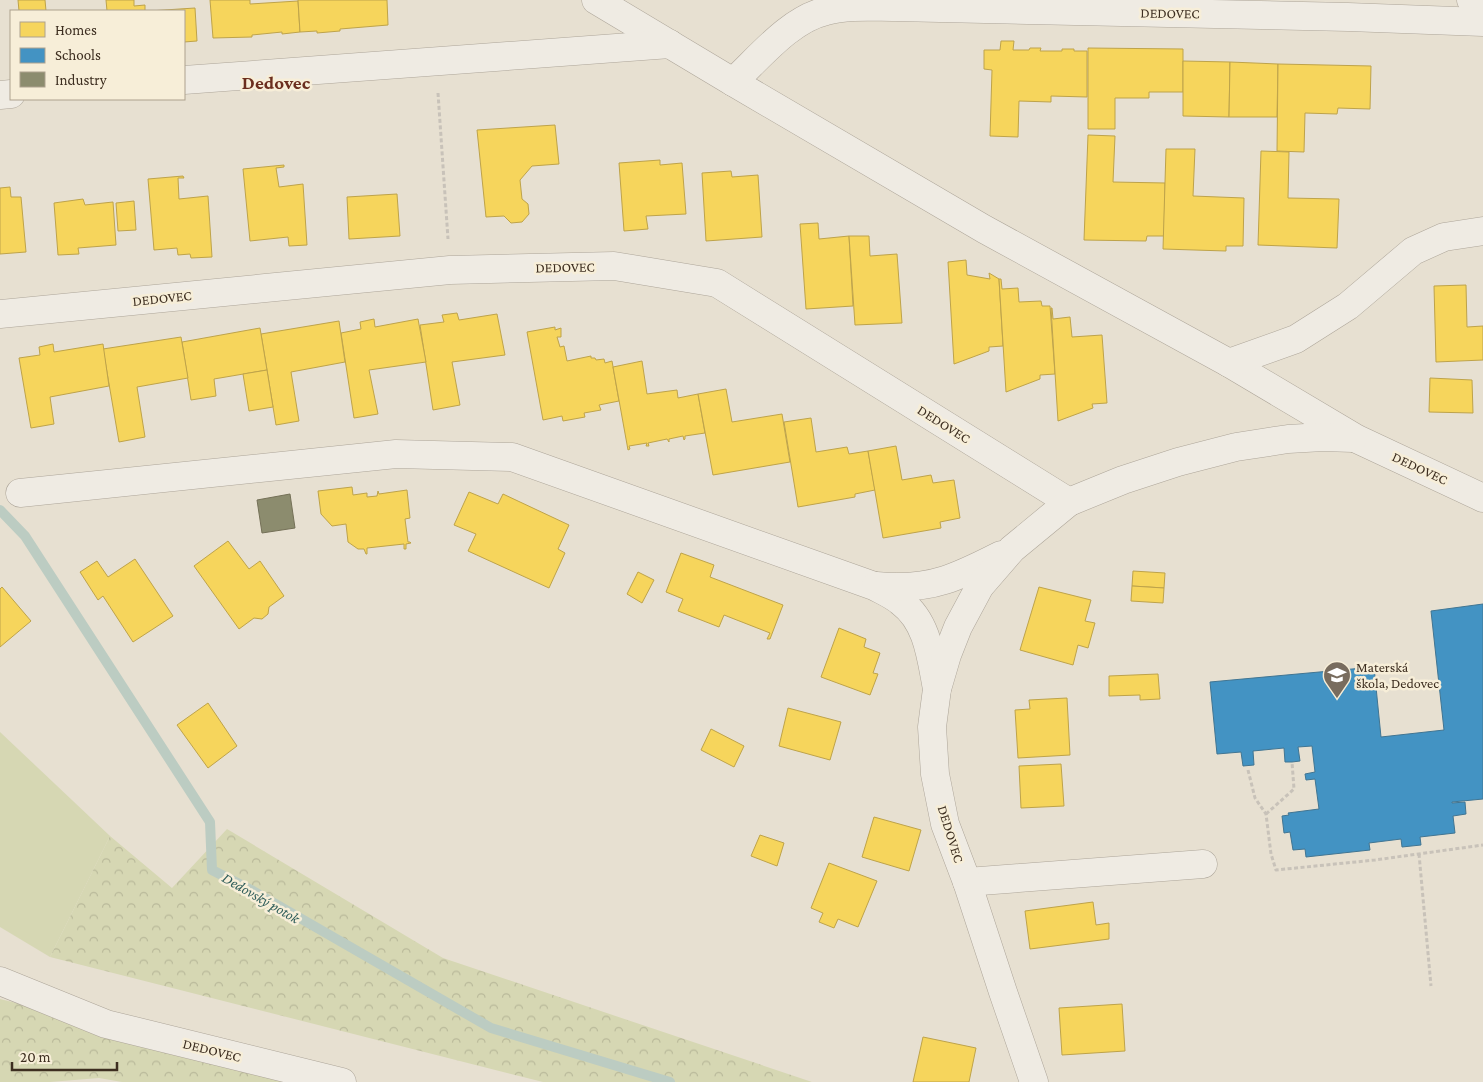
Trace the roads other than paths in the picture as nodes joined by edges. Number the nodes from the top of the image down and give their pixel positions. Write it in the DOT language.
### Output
graph roads {
  1 [pos="596,0"];
  2 [pos="1471,0"];
  3 [pos="1483,7"];
  4 [pos="1358,9"];
  5 [pos="1483,22"];
  6 [pos="670,44"];
  7 [pos="185,80"];
  8 [pos="733,82"];
  9 [pos="1483,231"];
  10 [pos="0,314"];
  11 [pos="1229,363"];
  12 [pos="1357,438"];
  13 [pos="20,493"];
  14 [pos="1483,498"];
  15 [pos="1069,502"];
  16 [pos="1012,549"];
  17 [pos="874,586"];
  18 [pos="937,689"];
  19 [pos="1203,864"];
  20 [pos="967,882"];
  21 [pos="0,981"];
  22 [pos="342,1082"];
  23 [pos="1034,1082"];
  1 -- 6 [label="street, DEDOVEC"];
  2 -- 3 [label="street"];
  4 -- 5 [label="street, DEDOVEC"];
  4 -- 8 [label="street, DEDOVEC"];
  6 -- 7 [label="street"];
  6 -- 8 [label="street, DEDOVEC"];
  8 -- 11 [label="street, DEDOVEC"];
  9 -- 11 [label="street"];
  10 -- 15 [label="street, DEDOVEC"];
  11 -- 12 [label="street, DEDOVEC"];
  12 -- 14 [label="street, DEDOVEC"];
  12 -- 15 [label="street, DEDOVEC"];
  13 -- 17 [label="street"];
  15 -- 16 [label="street, DEDOVEC"];
  16 -- 17 [label="street"];
  16 -- 18 [label="street, DEDOVEC"];
  17 -- 18 [label="street"];
  18 -- 20 [label="street, DEDOVEC"];
  19 -- 20 [label="street"];
  20 -- 23 [label="street, DEDOVEC"];
  21 -- 22 [label="street, DEDOVEC"];
}
